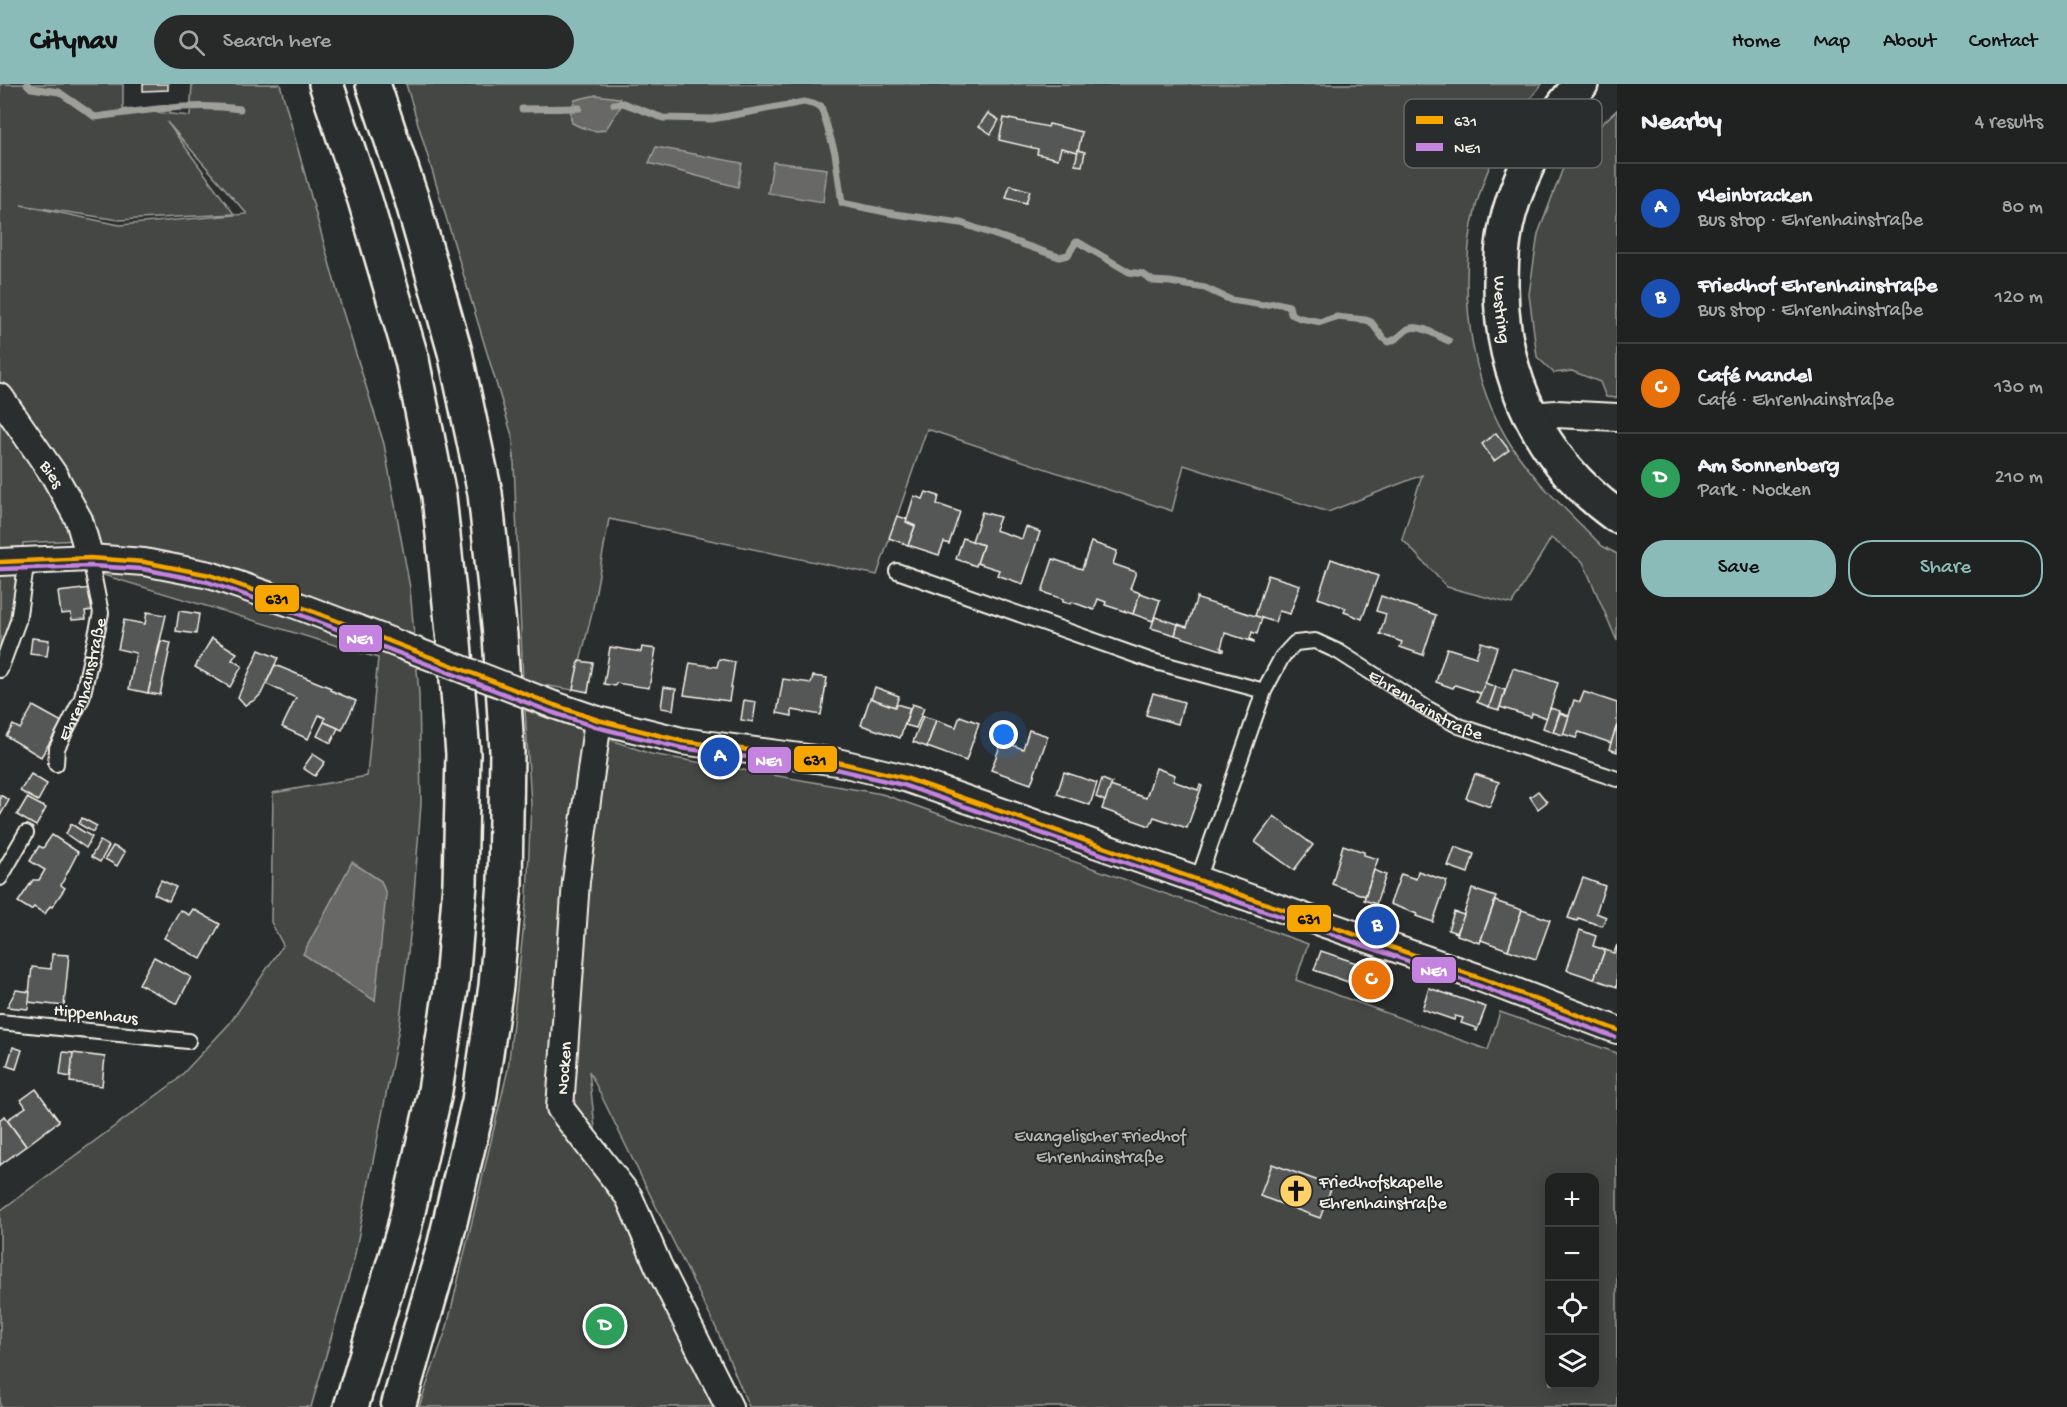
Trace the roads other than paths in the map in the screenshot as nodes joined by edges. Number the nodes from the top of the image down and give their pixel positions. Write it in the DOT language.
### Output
graph roads {
  1 [pos="326,84"];
  2 [pos="373,84"];
  3 [pos="1581,84"];
  4 [pos="1568,99"];
  5 [pos="1527,168"];
  6 [pos="0,397"];
  7 [pos="1530,416"];
  8 [pos="1617,417"];
  9 [pos="1617,516"];
  10 [pos="90,558"];
  11 [pos="27,559"];
  12 [pos="0,562"];
  13 [pos="897,571"];
  14 [pos="0,670"];
  15 [pos="1264,691"];
  16 [pos="598,720"];
  17 [pos="56,764"];
  18 [pos="1617,778"];
  19 [pos="26,833"];
  20 [pos="0,878"];
  21 [pos="1198,880"];
  22 [pos="0,1022"];
  23 [pos="1617,1029"];
  24 [pos="188,1041"];
  25 [pos="351,1407"];
  26 [pos="398,1407"];
  27 [pos="729,1407"];
  1 -- 25 [label="main road"];
  2 -- 26 [label="main road"];
  3 -- 4 [label="main road, Westring"];
  5 -- 7 [label="main road, Westring"];
  6 -- 10 [label="street, Bies"];
  7 -- 8 [label="street"];
  7 -- 9 [label="main road, Westring"];
  10 -- 11 [label="street"];
  10 -- 16 [label="street, bridge"];
  10 -- 17 [label="lane, Ehrenhainstraße"];
  11 -- 12 [label="street"];
  11 -- 14 [label="lane"];
  13 -- 15 [label="lane"];
  15 -- 18 [label="lane, Ehrenhainstraße"];
  15 -- 21 [label="lane, Ehrenhainstraße"];
  16 -- 21 [label="street"];
  16 -- 27 [label="street, Nocken"];
  19 -- 20 [label="lane"];
  21 -- 23 [label="street"];
  22 -- 24 [label="lane, Hippenhaus"];
}
